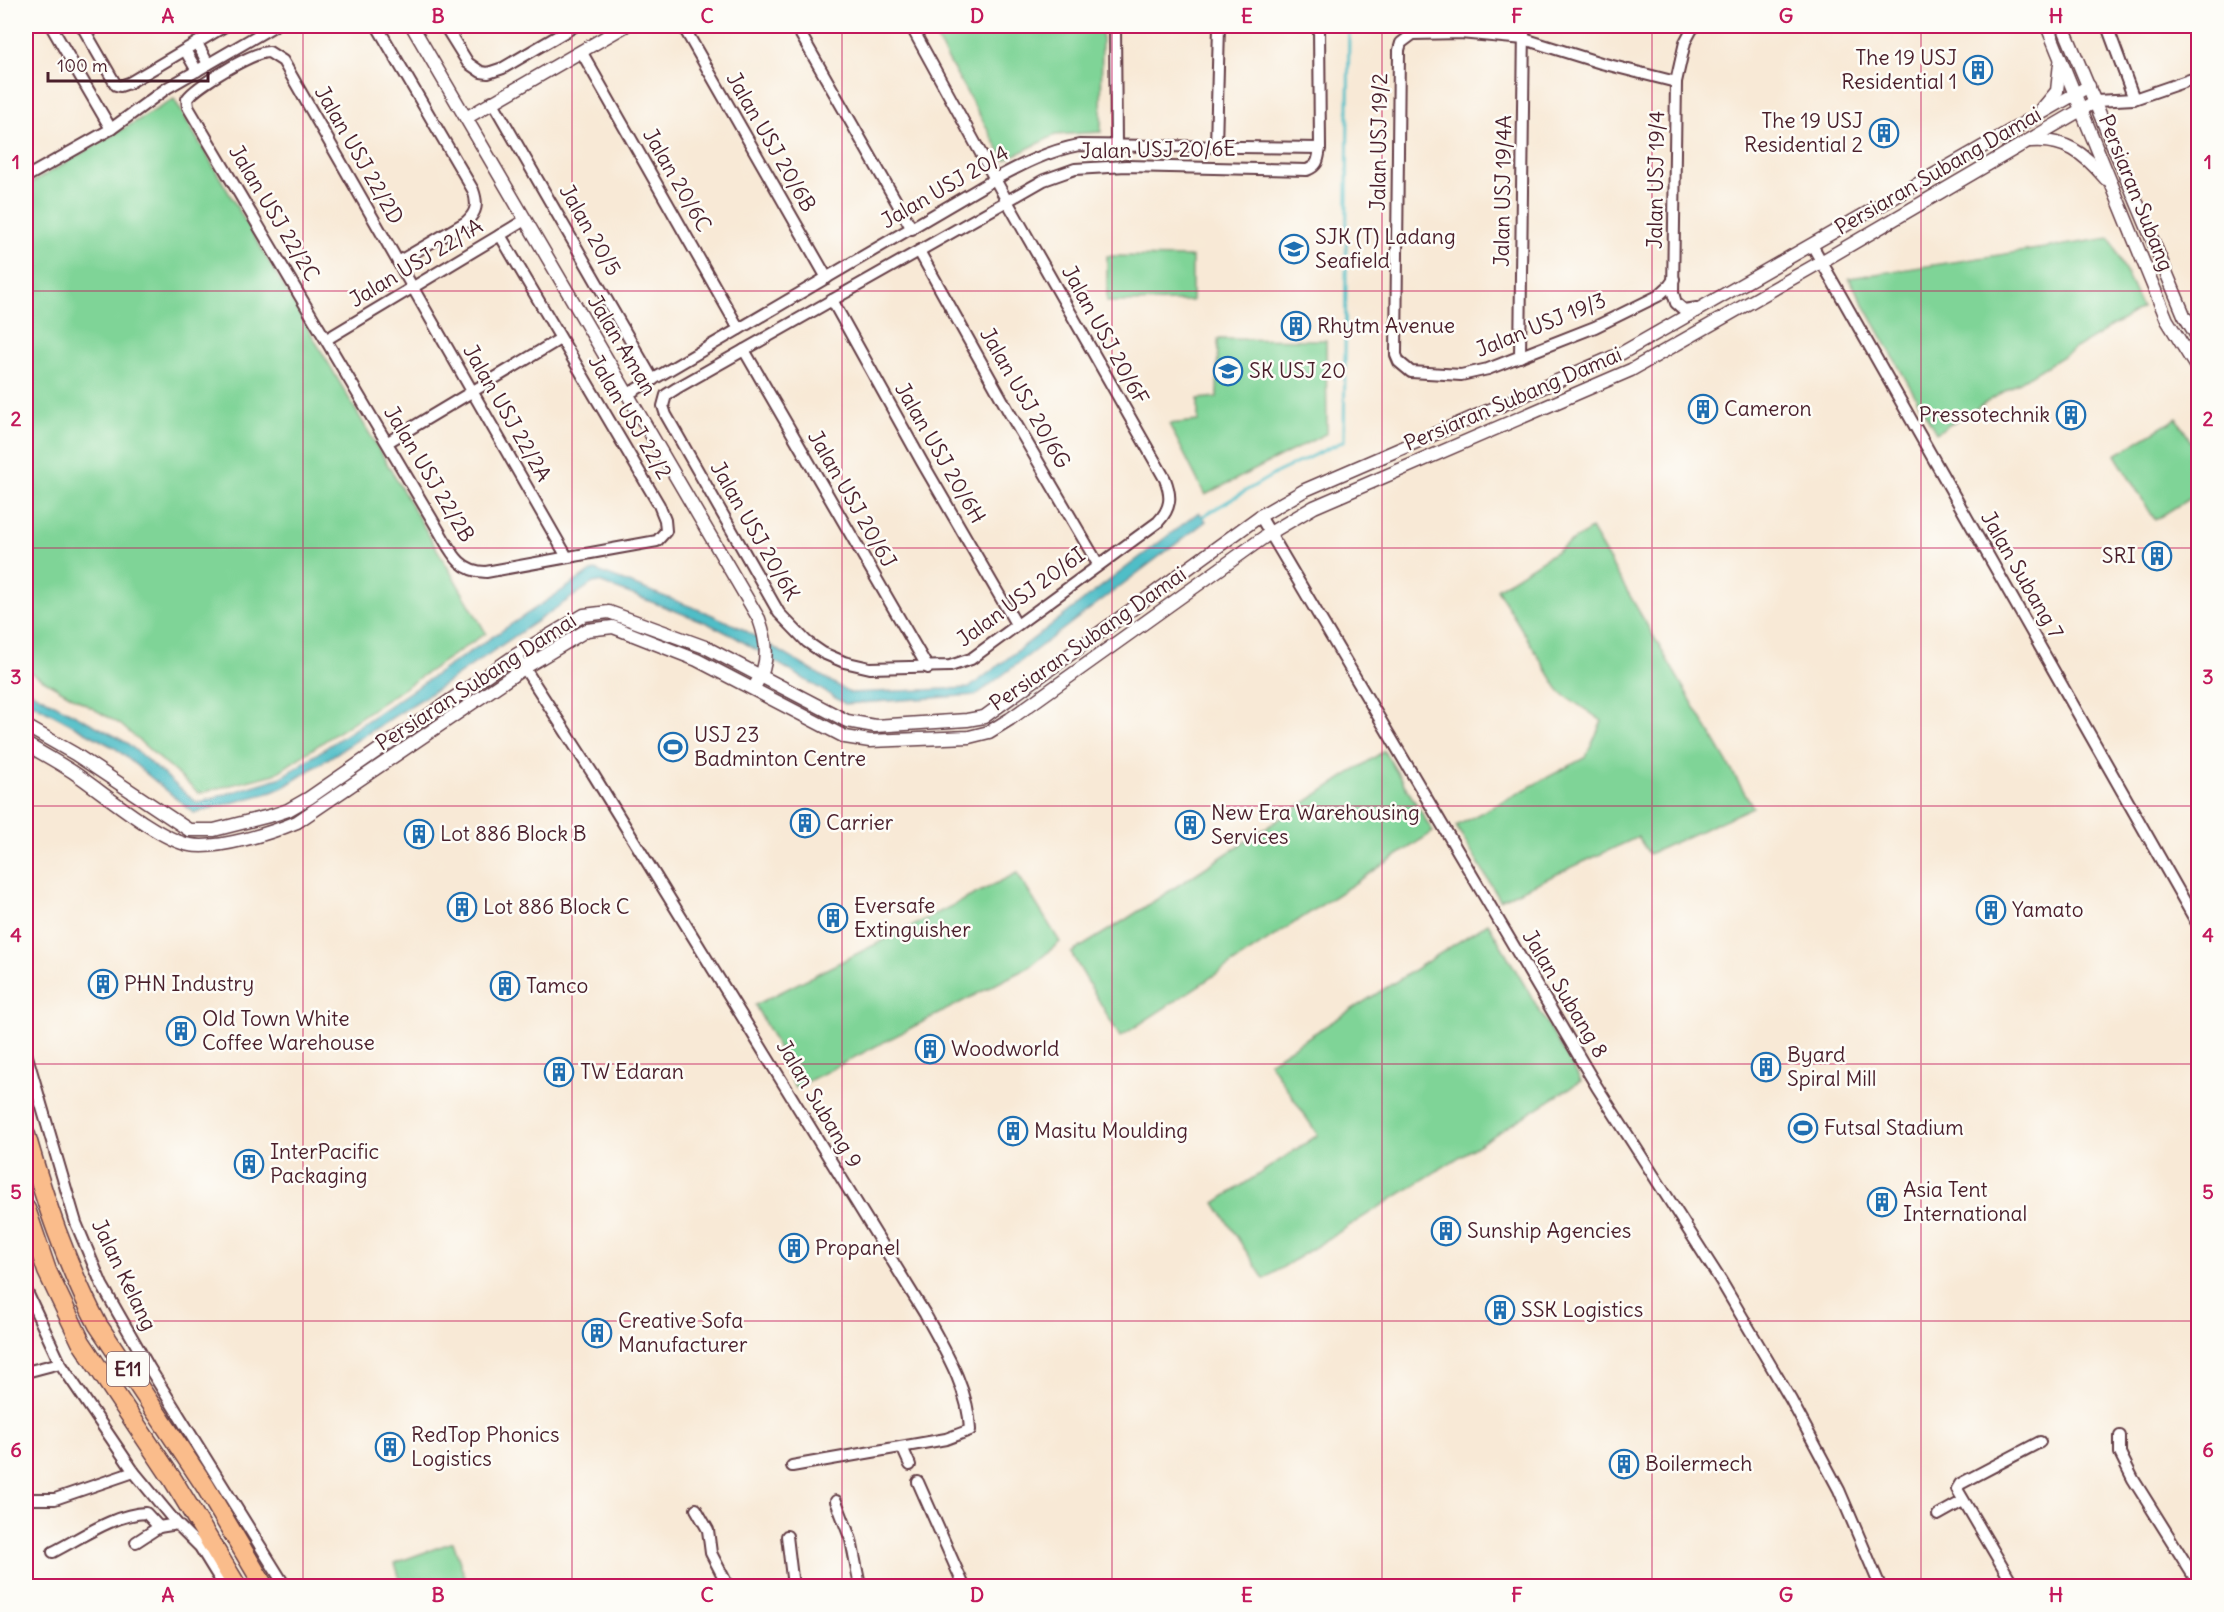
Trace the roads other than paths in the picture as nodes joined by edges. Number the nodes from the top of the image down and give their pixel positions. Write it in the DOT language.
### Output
graph roads {
  1 [pos="51,26"];
  2 [pos="82,26"];
  3 [pos="225,26"];
  4 [pos="274,26"];
  5 [pos="377,26"];
  6 [pos="412,26"];
  7 [pos="445,26"];
  8 [pos="575,26"];
  9 [pos="625,26"];
  10 [pos="682,26"];
  11 [pos="795,26"];
  12 [pos="912,26"];
  13 [pos="1115,26"];
  14 [pos="1219,26"];
  15 [pos="1319,26"];
  16 [pos="1524,26"];
  17 [pos="1696,26"];
  18 [pos="2047,26"];
  19 [pos="2063,26"];
  20 [pos="2107,26"];
  21 [pos="563,28"];
  22 [pos="1524,39"];
  23 [pos="197,42"];
  24 [pos="185,50"];
  25 [pos="581,51"];
  26 [pos="264,52"];
  27 [pos="2058,52"];
  28 [pos="208,64"];
  29 [pos="197,71"];
  30 [pos="2199,77"];
  31 [pos="1676,82"];
  32 [pos="2089,86"];
  33 [pos="2075,94"];
  34 [pos="2134,99"];
  35 [pos="492,101"];
  36 [pos="2096,101"];
  37 [pos="2081,109"];
  38 [pos="466,118"];
  39 [pos="2030,120"];
  40 [pos="111,129"];
  41 [pos="2027,141"];
  42 [pos="1116,146"];
  43 [pos="1216,147"];
  44 [pos="1320,148"];
  45 [pos="26,177"];
  46 [pos="995,179"];
  47 [pos="2113,187"];
  48 [pos="1007,201"];
  49 [pos="525,220"];
  50 [pos="912,229"];
  51 [pos="500,235"];
  52 [pos="1812,245"];
  53 [pos="919,251"];
  54 [pos="398,262"];
  55 [pos="1821,262"];
  56 [pos="827,278"];
  57 [pos="1674,279"];
  58 [pos="413,287"];
  59 [pos="832,300"];
  60 [pos="1704,306"];
  61 [pos="740,329"];
  62 [pos="2199,338"];
  63 [pos="327,339"];
  64 [pos="560,339"];
  65 [pos="744,350"];
  66 [pos="1520,357"];
  67 [pos="2199,370"];
  68 [pos="1411,372"];
  69 [pos="653,380"];
  70 [pos="677,388"];
  71 [pos="472,393"];
  72 [pos="628,394"];
  73 [pos="388,442"];
  74 [pos="1168,488"];
  75 [pos="1260,516"];
  76 [pos="1270,533"];
  77 [pos="567,556"];
  78 [pos="1098,564"];
  79 [pos="1016,624"];
  80 [pos="516,655"];
  81 [pos="857,666"];
  82 [pos="524,668"];
  83 [pos="928,668"];
  84 [pos="762,674"];
  85 [pos="752,690"];
  86 [pos="26,726"];
  87 [pos="26,744"];
  88 [pos="2199,925"];
  89 [pos="26,1053"];
  90 [pos="26,1135"];
  91 [pos="26,1209"];
  92 [pos="26,1290"];
  93 [pos="60,1363"];
  94 [pos="26,1372"];
  95 [pos="2120,1436"];
  96 [pos="2040,1442"];
  97 [pos="902,1447"];
  98 [pos="910,1465"];
  99 [pos="792,1466"];
  100 [pos="134,1472"];
  101 [pos="918,1482"];
  102 [pos="26,1499"];
  103 [pos="836,1501"];
  104 [pos="1963,1501"];
  105 [pos="696,1509"];
  106 [pos="1938,1515"];
  107 [pos="177,1524"];
  108 [pos="159,1527"];
  109 [pos="787,1536"];
  110 [pos="136,1542"];
  111 [pos="53,1552"];
  112 [pos="2199,1583"];
  113 [pos="224,1587"];
  114 [pos="237,1587"];
  115 [pos="264,1587"];
  116 [pos="285,1587"];
  117 [pos="728,1587"];
  118 [pos="793,1587"];
  119 [pos="860,1587"];
  120 [pos="964,1587"];
  121 [pos="1880,1587"];
  122 [pos="2014,1587"];
  1 -- 40 [label="street"];
  2 -- 24 [label="street"];
  3 -- 23 [label="street"];
  4 -- 28 [label="street"];
  5 -- 54 [label="street"];
  6 -- 38 [label="street, Jalan Aman"];
  7 -- 21 [label="street"];
  8 -- 21 [label="street"];
  9 -- 25 [label="street"];
  10 -- 56 [label="street, Jalan USJ 20/6B"];
  11 -- 50 [label="street"];
  12 -- 46 [label="street, Jalan USJ 20/6F"];
  13 -- 42 [label="street"];
  14 -- 43 [label="street"];
  15 -- 44 [label="street"];
  16 -- 22 [label="street, Jalan USJ 19/4A"];
  17 -- 31 [label="street, Jalan USJ 19/4"];
  18 -- 27 [label="street, Persiaran Subang"];
  19 -- 32 [label="street, Persiaran Subang"];
  20 -- 34 [label="street"];
  22 -- 31 [label="street"];
  22 -- 66 [label="street, Jalan USJ 19/4A"];
  22 -- 68 [label="street, Jalan USJ 19/2"];
  23 -- 24 [label="street"];
  23 -- 28 [label="street"];
  24 -- 29 [label="street"];
  25 -- 35 [label="street"];
  25 -- 61 [label="street, Jalan 20/6C"];
  26 -- 54 [label="street, Jalan USJ 22/2D"];
  26 -- 63 [label="street, Jalan USJ 22/2C"];
  27 -- 33 [label="street, Persiaran Subang"];
  27 -- 39 [label="street"];
  28 -- 29 [label="street"];
  29 -- 40 [label="street"];
  30 -- 34 [label="street"];
  31 -- 57 [label="street, Jalan USJ 19/4"];
  32 -- 33 [label="street, Persiaran Subang Damai"];
  32 -- 36 [label="street, Persiaran Subang"];
  33 -- 37 [label="street, Persiaran Subang"];
  33 -- 39 [label="street, Persiaran Subang Damai"];
  34 -- 36 [label="street"];
  35 -- 38 [label="street"];
  35 -- 69 [label="street, Jalan 20/5"];
  36 -- 37 [label="street, Persiaran Subang Damai"];
  36 -- 62 [label="street, Persiaran Subang"];
  37 -- 41 [label="street, Persiaran Subang Damai"];
  37 -- 47 [label="street, Persiaran Subang"];
  38 -- 49 [label="street, Jalan Aman"];
  39 -- 52 [label="street, Persiaran Subang Damai"];
  40 -- 45 [label="street"];
  41 -- 47 [label="street"];
  41 -- 55 [label="street, Persiaran Subang Damai"];
  42 -- 43 [label="street, Jalan USJ 20/4"];
  42 -- 46 [label="street, Jalan USJ 20/4"];
  43 -- 44 [label="street, Jalan USJ 20/4"];
  44 -- 48 [label="street, Jalan USJ 20/6E"];
  46 -- 48 [label="street, Jalan USJ 20/6F"];
  46 -- 50 [label="street, Jalan USJ 20/4"];
  47 -- 67 [label="street, Persiaran Subang"];
  48 -- 53 [label="street, Jalan USJ 20/6E"];
  48 -- 74 [label="street, Jalan USJ 20/6F"];
  49 -- 51 [label="street, Jalan USJ 22/1A"];
  49 -- 72 [label="street, Jalan Aman"];
  50 -- 56 [label="street, Jalan USJ 20/4"];
  51 -- 58 [label="street, Jalan USJ 22/1A"];
  51 -- 64 [label="street, Jalan USJ 22/2"];
  52 -- 55 [label="street, Jalan Subang 7"];
  52 -- 60 [label="street, Persiaran Subang Damai"];
  53 -- 59 [label="street, Jalan USJ 20/6E"];
  53 -- 78 [label="street, Jalan USJ 20/6G"];
  54 -- 58 [label="street, Jalan USJ 22/2D"];
  55 -- 76 [label="street, Persiaran Subang Damai"];
  55 -- 88 [label="street, Jalan Subang 7"];
  56 -- 61 [label="street, Jalan USJ 20/4"];
  57 -- 60 [label="street, Jalan USJ 19/4"];
  57 -- 66 [label="street, Jalan USJ 19/3"];
  58 -- 63 [label="street, Jalan USJ 22/1A"];
  58 -- 71 [label="street, Jalan USJ 22/2A"];
  59 -- 65 [label="street, Jalan USJ 20/6E"];
  59 -- 79 [label="street, Jalan USJ 20/6H"];
  60 -- 75 [label="street, Persiaran Subang Damai"];
  61 -- 69 [label="street, Jalan USJ 20/4"];
  63 -- 73 [label="street, Jalan USJ 22/2B"];
  64 -- 71 [label="street"];
  64 -- 77 [label="street, Jalan USJ 22/2"];
  65 -- 70 [label="street, Jalan USJ 20/6E"];
  65 -- 83 [label="street, Jalan USJ 20/6J"];
  66 -- 68 [label="street, Jalan USJ 19/3"];
  69 -- 72 [label="street, Jalan USJ 20/4"];
  70 -- 81 [label="street, Jalan USJ 20/6K"];
  71 -- 73 [label="street"];
  71 -- 77 [label="street, Jalan USJ 22/2A"];
  72 -- 84 [label="street, Jalan Aman"];
  73 -- 77 [label="street, Jalan USJ 22/2B"];
  74 -- 78 [label="street, Jalan USJ 20/6I"];
  75 -- 76 [label="street, Jalan Subang 8"];
  75 -- 84 [label="street, Persiaran Subang Damai"];
  76 -- 85 [label="street, Persiaran Subang Damai"];
  76 -- 121 [label="street, Jalan Subang 8"];
  78 -- 79 [label="street, Jalan USJ 20/6I"];
  79 -- 83 [label="street, Jalan USJ 20/6I"];
  80 -- 82 [label="street, Jalan Subang 9"];
  80 -- 84 [label="street, Persiaran Subang Damai"];
  80 -- 86 [label="street, Persiaran Subang Damai"];
  81 -- 83 [label="street, Jalan USJ 20/6I"];
  82 -- 85 [label="street, Persiaran Subang Damai"];
  82 -- 87 [label="street, Persiaran Subang Damai"];
  82 -- 97 [label="street, Jalan Subang 9"];
  84 -- 85 [label="street"];
  89 -- 116 [label="street, Jalan Kelang"];
  90 -- 115 [label="highway, E11"];
  91 -- 114 [label="highway, E11"];
  92 -- 93 [label="street"];
  93 -- 94 [label="street"];
  93 -- 100 [label="street"];
  95 -- 112 [label="street"];
  96 -- 104 [label="street"];
  97 -- 98 [label="street"];
  97 -- 99 [label="street, Jalan Subang 9"];
  100 -- 102 [label="street"];
  100 -- 107 [label="street"];
  101 -- 120 [label="street"];
  103 -- 119 [label="street"];
  104 -- 106 [label="street"];
  104 -- 122 [label="street"];
  105 -- 117 [label="street"];
  107 -- 108 [label="street"];
  107 -- 113 [label="street"];
  108 -- 110 [label="street"];
  108 -- 111 [label="street"];
  109 -- 118 [label="street"];
}
